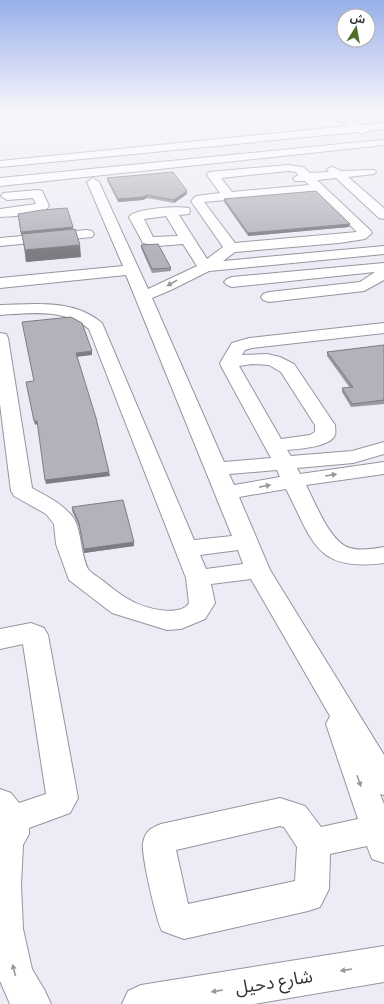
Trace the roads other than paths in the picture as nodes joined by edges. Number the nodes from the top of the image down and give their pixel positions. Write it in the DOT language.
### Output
graph roads {
  1 [pos="40,160"];
  2 [pos="223,160"];
  3 [pos="0,164"];
  4 [pos="338,175"];
  5 [pos="309,178"];
  6 [pos="379,180"];
  7 [pos="0,182"];
  8 [pos="93,182"];
  9 [pos="320,188"];
  10 [pos="6,196"];
  11 [pos="228,196"];
  12 [pos="203,209"];
  13 [pos="17,211"];
  14 [pos="170,212"];
  15 [pos="0,213"];
  16 [pos="384,215"];
  17 [pos="384,221"];
  18 [pos="357,224"];
  19 [pos="87,234"];
  20 [pos="187,239"];
  21 [pos="339,239"];
  22 [pos="0,242"];
  23 [pos="231,248"];
  24 [pos="384,250"];
  25 [pos="352,253"];
  26 [pos="280,260"];
  27 [pos="384,266"];
  28 [pos="130,267"];
  29 [pos="203,268"];
  30 [pos="384,272"];
  31 [pos="0,276"];
  32 [pos="291,276"];
  33 [pos="232,282"];
  34 [pos="0,283"];
  35 [pos="302,293"];
  36 [pos="269,297"];
  37 [pos="146,303"];
  38 [pos="0,310"];
  39 [pos="384,328"];
  40 [pos="0,338"];
  41 [pos="229,363"];
  42 [pos="384,448"];
  43 [pos="284,463"];
  44 [pos="384,468"];
  45 [pos="217,469"];
  46 [pos="227,493"];
  47 [pos="245,542"];
  48 [pos="187,549"];
  49 [pos="384,555"];
  50 [pos="258,570"];
  51 [pos="198,578"];
  52 [pos="0,639"];
  53 [pos="323,678"];
  54 [pos="384,782"];
  55 [pos="5,832"];
  56 [pos="380,839"];
  57 [pos="314,843"];
  58 [pos="384,964"];
  59 [pos="32,1004"];
  60 [pos="141,1004"];
  1 -- 3 [label="street"];
  2 -- 7 [label="street"];
  4 -- 5 [label="street"];
  4 -- 6 [label="street"];
  4 -- 16 [label="street"];
  5 -- 9 [label="street"];
  5 -- 11 [label="street"];
  8 -- 28 [label="street"];
  9 -- 11 [label="street"];
  9 -- 18 [label="street"];
  10 -- 13 [label="street"];
  10 -- 13 [label="street"];
  11 -- 12 [label="street"];
  12 -- 14 [label="street"];
  12 -- 23 [label="street"];
  13 -- 15 [label="street"];
  14 -- 20 [label="street"];
  14 -- 20 [label="street"];
  17 -- 18 [label="street"];
  18 -- 21 [label="street"];
  19 -- 22 [label="street"];
  20 -- 29 [label="street"];
  21 -- 23 [label="street"];
  21 -- 25 [label="street"];
  23 -- 29 [label="street"];
  24 -- 25 [label="street"];
  25 -- 26 [label="street"];
  26 -- 29 [label="street"];
  26 -- 32 [label="street"];
  27 -- 32 [label="street"];
  28 -- 31 [label="street"];
  28 -- 34 [label="street"];
  28 -- 37 [label="street"];
  29 -- 37 [label="street"];
  30 -- 35 [label="street"];
  32 -- 33 [label="street"];
  32 -- 35 [label="street"];
  35 -- 36 [label="street"];
  37 -- 45 [label="street"];
  38 -- 48 [label="street"];
  39 -- 41 [label="street"];
  40 -- 51 [label="street"];
  41 -- 43 [label="street"];
  41 -- 43 [label="street"];
  42 -- 43 [label="street"];
  43 -- 44 [label="street, one-way"];
  43 -- 45 [label="street"];
  46 -- 43 [label="street, one-way"];
  43 -- 49 [label="street"];
  45 -- 46 [label="street"];
  46 -- 47 [label="street"];
  47 -- 48 [label="street"];
  47 -- 50 [label="street"];
  48 -- 51 [label="street"];
  50 -- 51 [label="street"];
  50 -- 53 [label="street"];
  52 -- 55 [label="street"];
  53 -- 54 [label="street"];
  53 -- 56 [label="street, one-way"];
  59 -- 55 [label="street, one-way"];
  56 -- 57 [label="street"];
  57 -- 57 [label="street"];
  58 -- 60 [label="street, شارع دحيل, one-way"];
}
